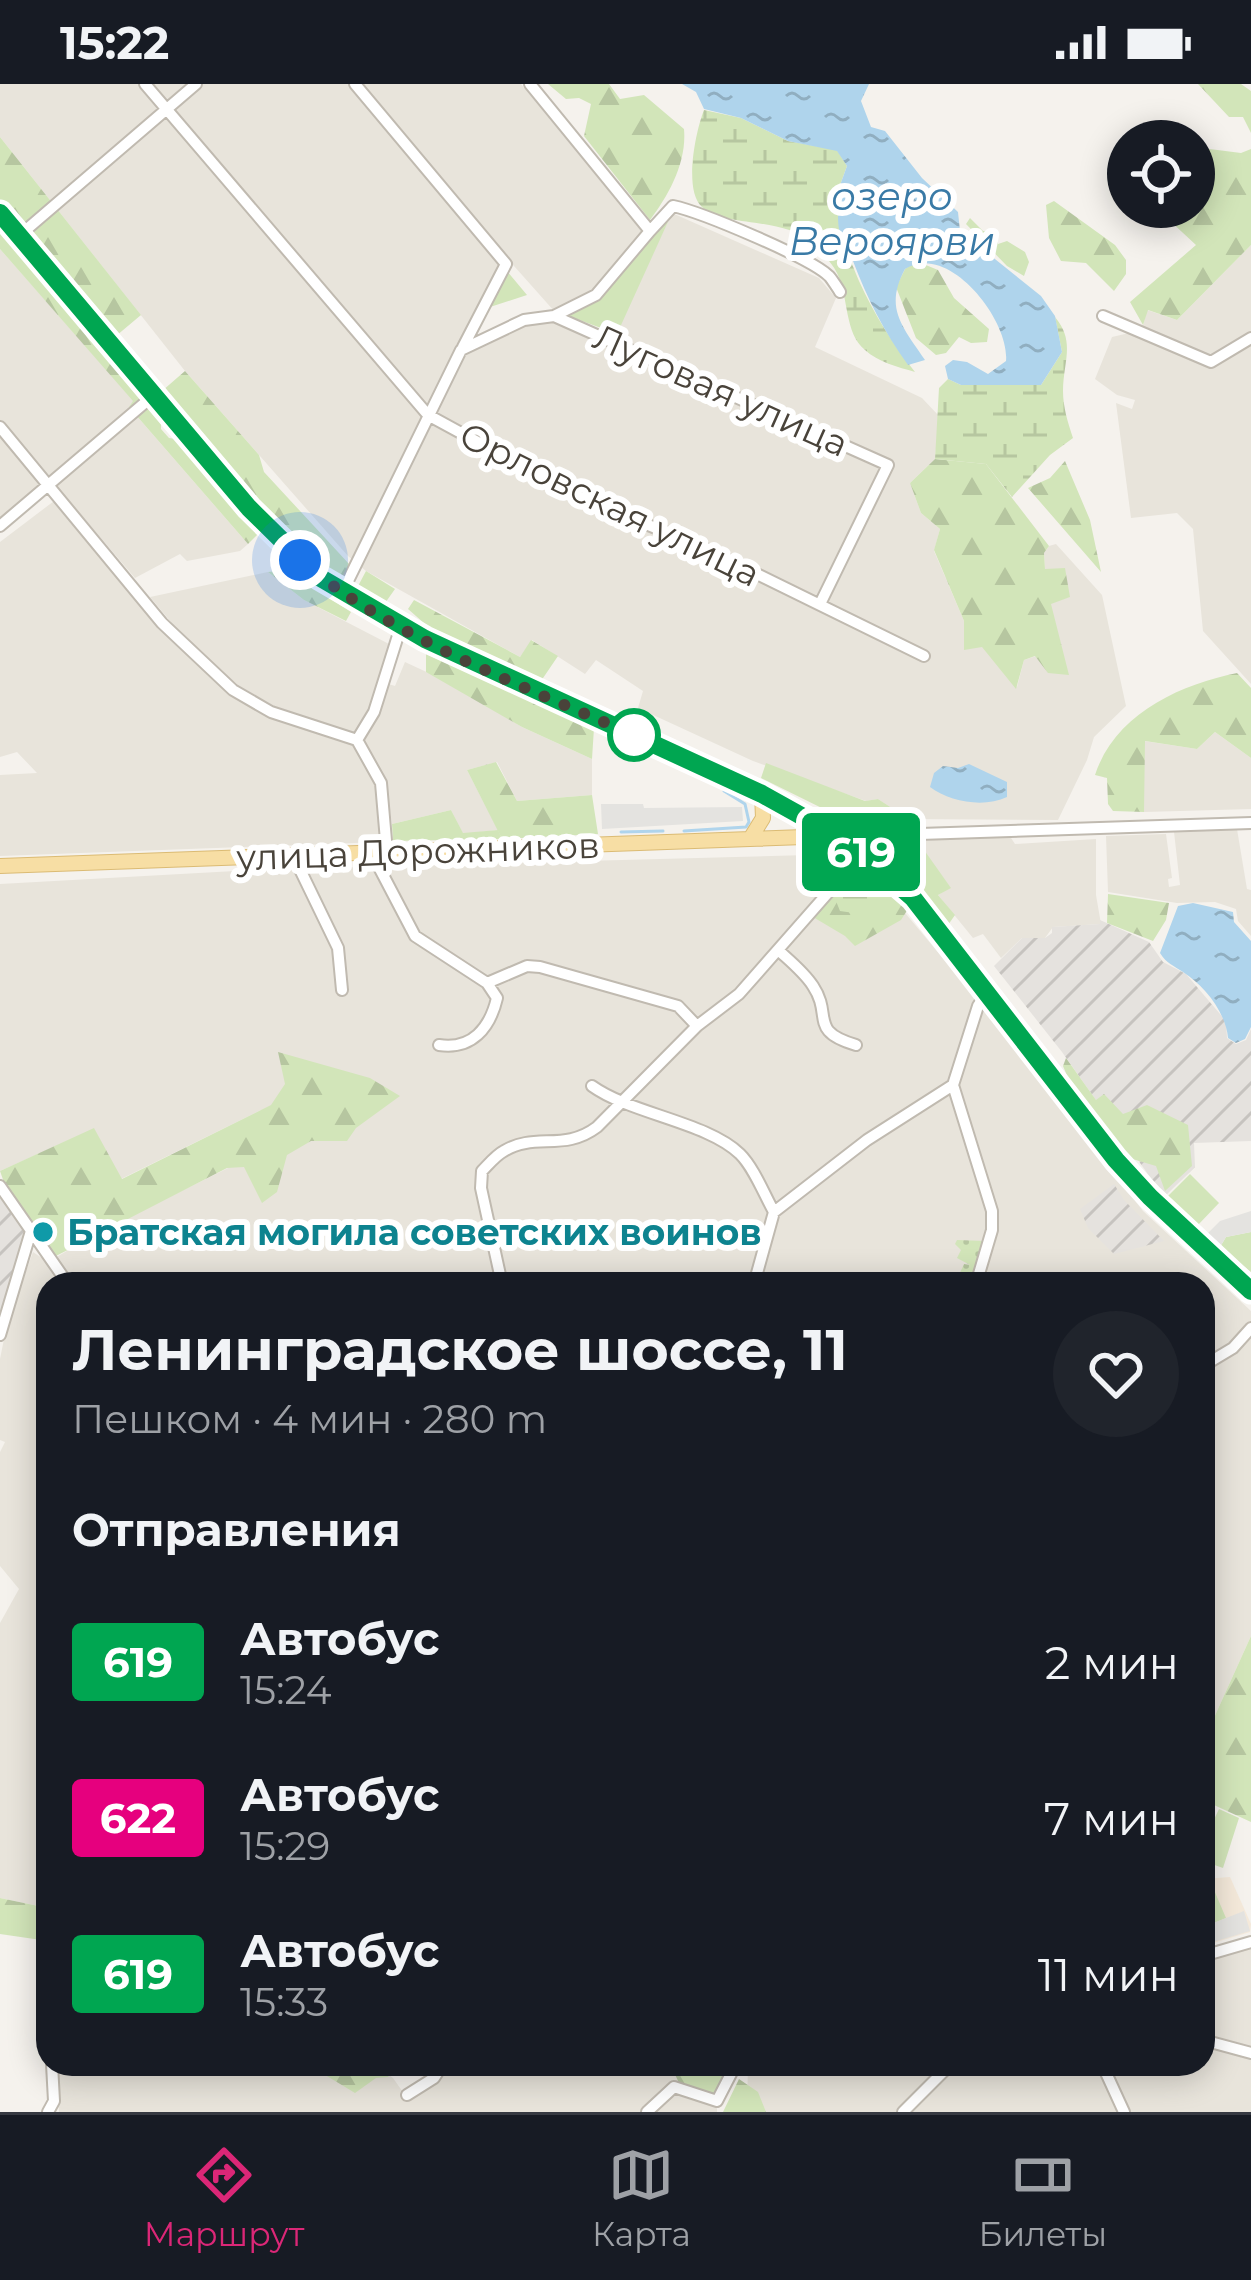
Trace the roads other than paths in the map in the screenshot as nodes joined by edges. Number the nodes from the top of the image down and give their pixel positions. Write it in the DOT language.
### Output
graph roads {
  1 [pos="145,84"];
  2 [pos="196,84"];
  3 [pos="356,84"];
  4 [pos="530,84"];
  5 [pos="167,109"];
  6 [pos="0,213"];
  7 [pos="650,231"];
  8 [pos="20,236"];
  9 [pos="840,292"];
  10 [pos="554,316"];
  11 [pos="1103,316"];
  12 [pos="1251,338"];
  13 [pos="461,350"];
  14 [pos="154,395"];
  15 [pos="428,415"];
  16 [pos="0,427"];
  17 [pos="47,482"];
  18 [pos="0,526"];
  19 [pos="342,593"];
  20 [pos="820,604"];
  21 [pos="401,626"];
  22 [pos="925,656"];
  23 [pos="357,740"];
  24 [pos="762,794"];
  25 [pos="1251,823"];
  26 [pos="750,839"];
  27 [pos="896,840"];
  28 [pos="850,844"];
  29 [pos="379,852"];
  30 [pos="293,855"];
  31 [pos="0,866"];
  32 [pos="880,866"];
  33 [pos="778,950"];
  34 [pos="487,983"];
  35 [pos="342,990"];
  36 [pos="987,992"];
  37 [pos="697,1026"];
  38 [pos="439,1045"];
  39 [pos="856,1045"];
  40 [pos="952,1084"];
  41 [pos="592,1086"];
  42 [pos="622,1101"];
  43 [pos="0,1186"];
  44 [pos="774,1212"];
  45 [pos="32,1231"];
  46 [pos="60,1272"];
  47 [pos="499,1272"];
  48 [pos="757,1272"];
  49 [pos="980,1272"];
  50 [pos="1251,1290"];
  51 [pos="1251,1328"];
  52 [pos="0,1335"];
  53 [pos="1215,1359"];
  54 [pos="1251,1942"];
  55 [pos="1215,1952"];
  56 [pos="1215,2043"];
  57 [pos="1251,2053"];
  58 [pos="53,2076"];
  59 [pos="435,2076"];
  60 [pos="730,2076"];
  61 [pos="939,2076"];
  62 [pos="1108,2076"];
  63 [pos="407,2095"];
  64 [pos="48,2112"];
  65 [pos="647,2112"];
  66 [pos="903,2112"];
  67 [pos="1124,2112"];
  1 -- 5 [label="street, Орловская улица"];
  2 -- 5 [label="street"];
  3 -- 13 [label="street"];
  4 -- 7 [label="street"];
  5 -- 8 [label="street"];
  5 -- 15 [label="street, Орловская улица"];
  6 -- 8 [label="main road"];
  7 -- 9 [label="street"];
  7 -- 10 [label="street"];
  8 -- 14 [label="main road"];
  10 -- 13 [label="street"];
  10 -- 20 [label="street, Луговая улица"];
  11 -- 12 [label="street"];
  13 -- 15 [label="street"];
  14 -- 17 [label="street"];
  14 -- 19 [label="main road"];
  15 -- 19 [label="street"];
  15 -- 20 [label="street, Орловская улица"];
  16 -- 17 [label="street"];
  17 -- 18 [label="street"];
  17 -- 23 [label="street"];
  19 -- 21 [label="main road"];
  20 -- 22 [label="street, Орловская улица"];
  21 -- 23 [label="street"];
  21 -- 24 [label="main road"];
  23 -- 29 [label="street"];
  24 -- 26 [label="main road"];
  24 -- 28 [label="main road"];
  25 -- 27 [label="street"];
  26 -- 28 [label="main road, улица Дорожников"];
  26 -- 29 [label="main road, улица Дорожников"];
  27 -- 28 [label="street"];
  27 -- 32 [label="street"];
  28 -- 32 [label="main road"];
  28 -- 33 [label="street"];
  29 -- 30 [label="main road, улица Дорожников"];
  29 -- 34 [label="street"];
  30 -- 31 [label="main road, улица Дорожников"];
  30 -- 35 [label="street"];
  32 -- 36 [label="main road"];
  33 -- 37 [label="street"];
  33 -- 39 [label="street"];
  34 -- 37 [label="street"];
  34 -- 38 [label="street"];
  36 -- 40 [label="street"];
  36 -- 50 [label="main road"];
  37 -- 42 [label="street"];
  40 -- 44 [label="street"];
  40 -- 49 [label="street"];
  41 -- 42 [label="street"];
  42 -- 44 [label="street"];
  42 -- 47 [label="street"];
  43 -- 45 [label="street"];
  44 -- 48 [label="street"];
  45 -- 46 [label="street"];
  45 -- 52 [label="street"];
  51 -- 53 [label="street"];
  54 -- 55 [label="street"];
  56 -- 57 [label="street"];
  58 -- 64 [label="street"];
  59 -- 63 [label="street"];
  60 -- 65 [label="street"];
  61 -- 66 [label="street"];
  62 -- 67 [label="street"];
}
